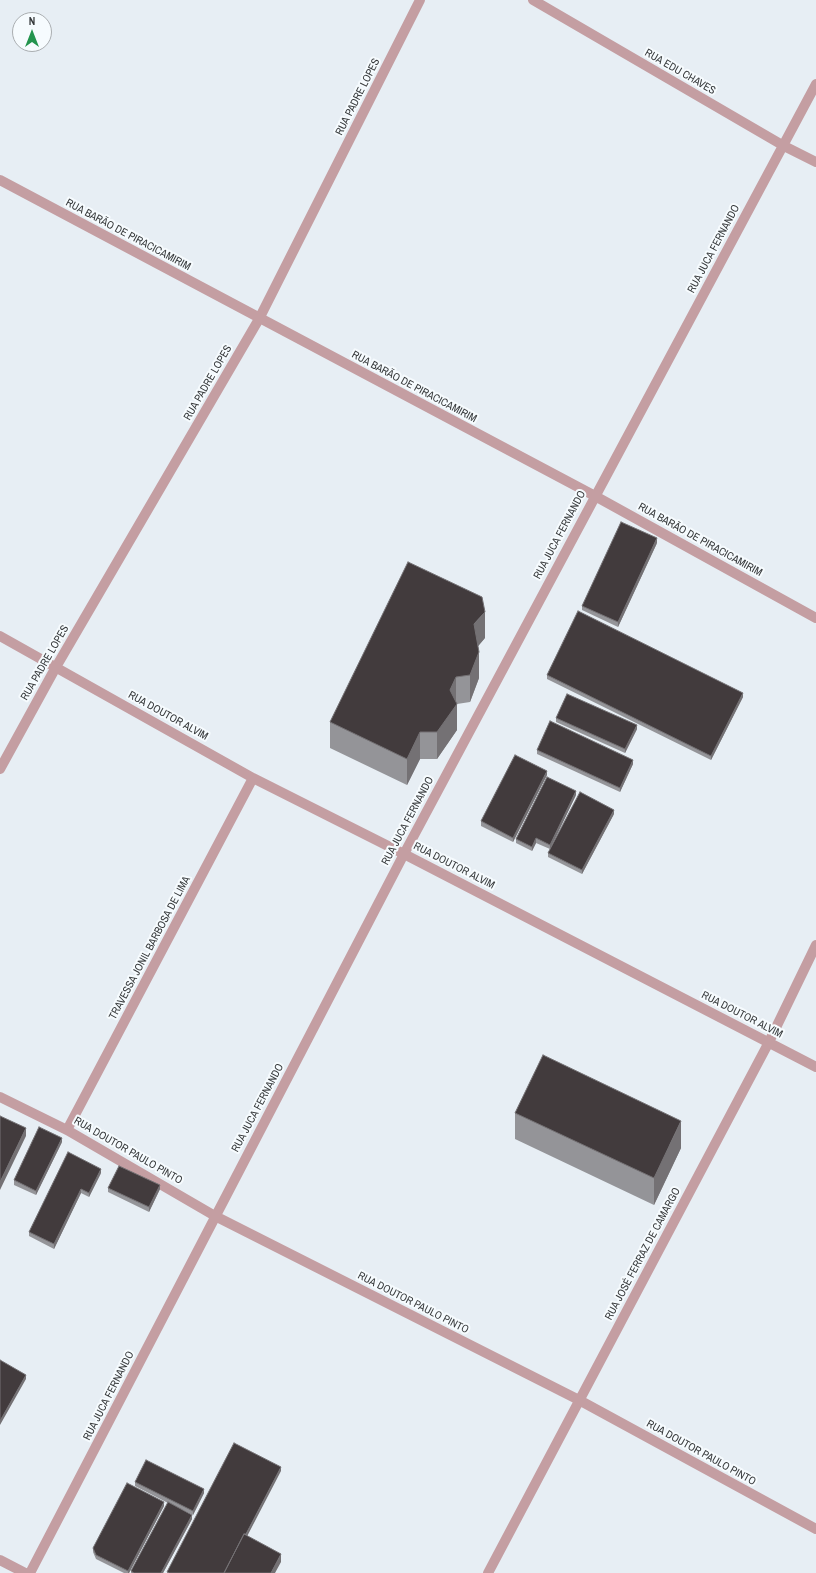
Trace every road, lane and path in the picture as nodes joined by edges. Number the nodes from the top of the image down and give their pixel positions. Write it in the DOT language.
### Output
graph roads {
  1 [pos="420,0"];
  2 [pos="532,0"];
  3 [pos="816,84"];
  4 [pos="784,146"];
  5 [pos="816,162"];
  6 [pos="0,180"];
  7 [pos="259,319"];
  8 [pos="595,496"];
  9 [pos="816,618"];
  10 [pos="0,636"];
  11 [pos="56,667"];
  12 [pos="0,769"];
  13 [pos="253,778"];
  14 [pos="404,854"];
  15 [pos="816,945"];
  16 [pos="769,1042"];
  17 [pos="816,1067"];
  18 [pos="0,1097"];
  19 [pos="67,1130"];
  20 [pos="215,1216"];
  21 [pos="579,1400"];
  22 [pos="816,1529"];
  23 [pos="0,1560"];
  24 [pos="25,1573"];
  25 [pos="30,1573"];
  26 [pos="488,1573"];
  1 -- 7 [label="street, RUA PADRE LOPES"];
  2 -- 4 [label="street, RUA EDU CHAVES"];
  3 -- 4 [label="street, RUA JUCA FERNANDO"];
  4 -- 5 [label="street, RUA EDU CHAVES"];
  4 -- 8 [label="street, RUA JUCA FERNANDO"];
  6 -- 7 [label="street, RUA BARÃO DE PIRACICAMIRIM"];
  7 -- 8 [label="street, RUA BARÃO DE PIRACICAMIRIM"];
  7 -- 11 [label="street, RUA PADRE LOPES"];
  8 -- 9 [label="street, RUA BARÃO DE PIRACICAMIRIM"];
  8 -- 14 [label="street, RUA JUCA FERNANDO"];
  10 -- 11 [label="street, RUA DOUTOR ALVIM"];
  11 -- 12 [label="street, RUA PADRE LOPES"];
  11 -- 13 [label="street, RUA DOUTOR ALVIM"];
  13 -- 14 [label="street, RUA DOUTOR ALVIM"];
  13 -- 19 [label="street, TRAVESSA JONIL BARBOSA DE LIMA"];
  14 -- 16 [label="street, RUA DOUTOR ALVIM"];
  14 -- 20 [label="street, RUA JUCA FERNANDO"];
  15 -- 16 [label="street, RUA JOSÉ FERRAZ DE CAMARGO"];
  16 -- 17 [label="street, RUA DOUTOR ALVIM"];
  16 -- 21 [label="street, RUA JOSÉ FERRAZ DE CAMARGO"];
  18 -- 19 [label="street, RUA DOUTOR PAULO PINTO"];
  19 -- 20 [label="street, RUA DOUTOR PAULO PINTO"];
  20 -- 21 [label="street, RUA DOUTOR PAULO PINTO"];
  20 -- 25 [label="street, RUA JUCA FERNANDO"];
  21 -- 22 [label="street, RUA DOUTOR PAULO PINTO"];
  21 -- 26 [label="street, RUA JOSÉ FERRAZ DE CAMARGO"];
  23 -- 24 [label="street"];
}
